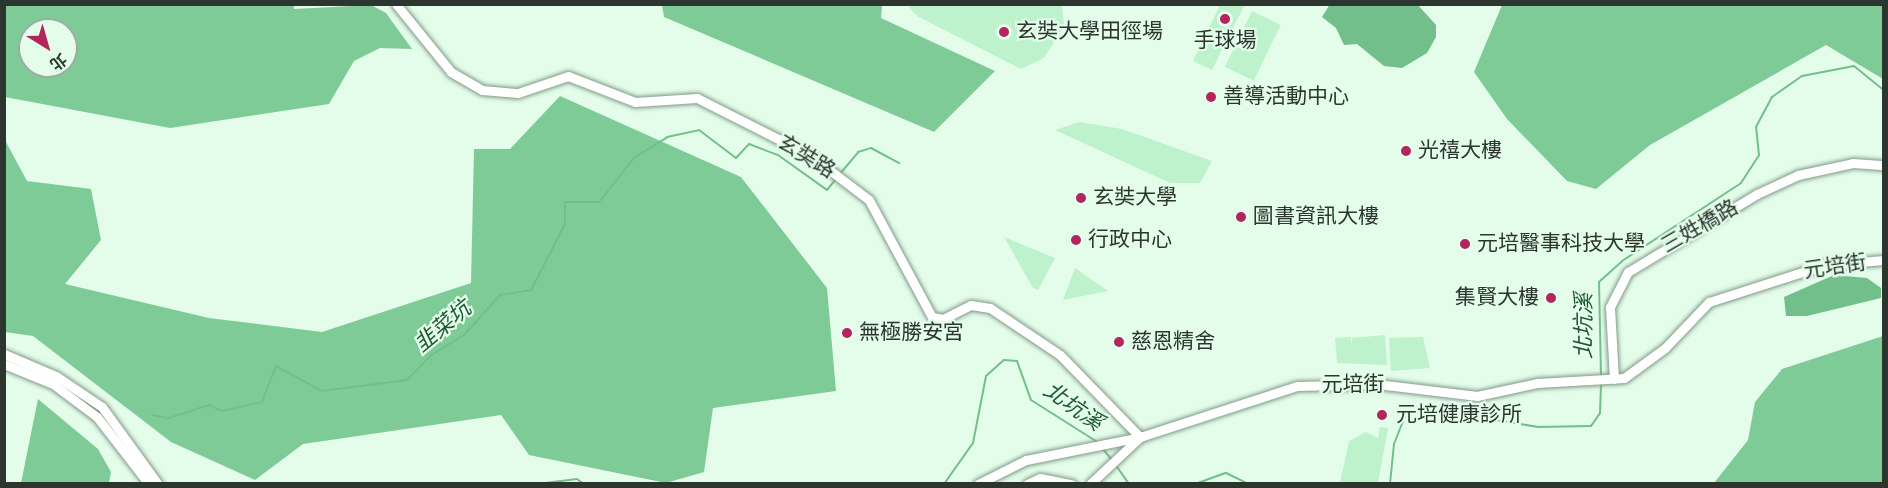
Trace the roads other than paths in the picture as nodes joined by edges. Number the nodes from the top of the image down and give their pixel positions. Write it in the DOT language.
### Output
graph roads {
  1 [pos="396,4"];
  2 [pos="1884,165"];
  3 [pos="1884,260"];
  4 [pos="4,354"];
  5 [pos="4,364"];
  6 [pos="1610,379"];
  7 [pos="1140,436"];
  8 [pos="127,443"];
  9 [pos="149,483"];
  10 [pos="158,483"];
  11 [pos="978,483"];
  12 [pos="1027,483"];
  13 [pos="1072,483"];
  14 [pos="1090,483"];
  1 -- 7 [label="street, 玄奘路"];
  2 -- 6 [label="street, 三姓橋路"];
  3 -- 6 [label="street, 元培街"];
  4 -- 8 [label="street"];
  5 -- 8 [label="street"];
  6 -- 7 [label="street, 元培街"];
  7 -- 11 [label="street, 元培街"];
  7 -- 14 [label="street"];
  8 -- 9 [label="street"];
  8 -- 10 [label="street"];
  12 -- 13 [label="street"];
}
